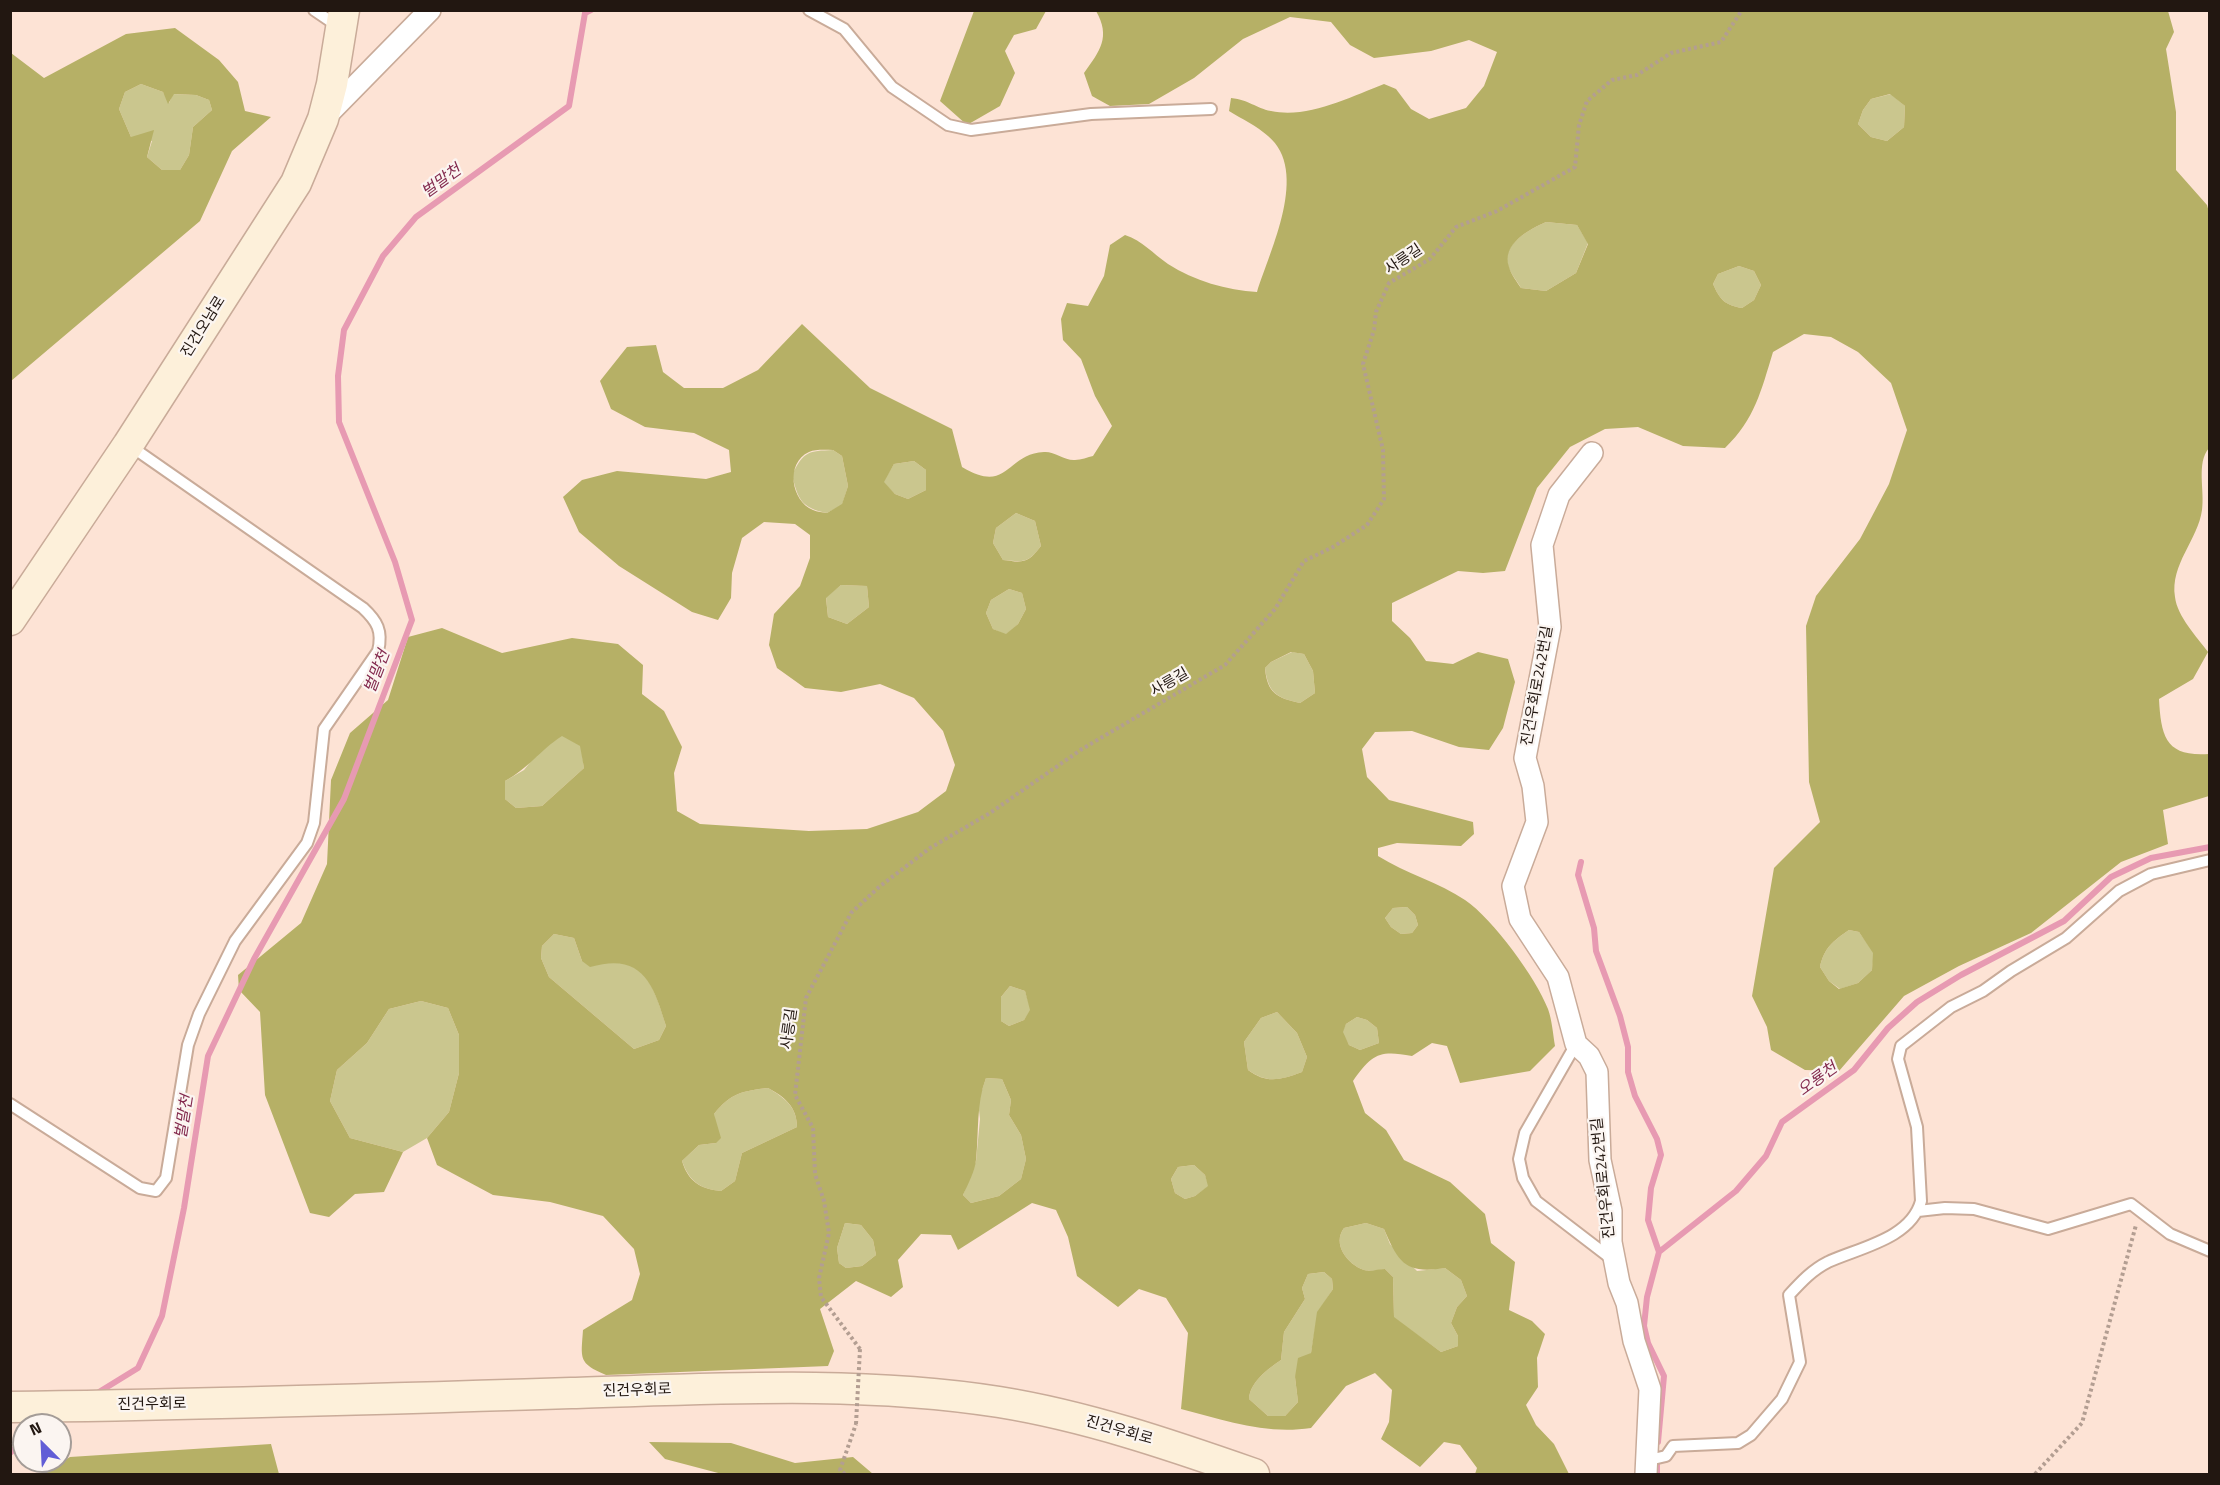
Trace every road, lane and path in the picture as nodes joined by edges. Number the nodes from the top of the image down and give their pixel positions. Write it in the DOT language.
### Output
graph roads {
  1 [pos="314,10"];
  2 [pos="430,10"];
  3 [pos="809,10"];
  4 [pos="1742,10"];
  5 [pos="343,20"];
  6 [pos="1211,109"];
  7 [pos="323,119"];
  8 [pos="128,445"];
  9 [pos="1592,453"];
  10 [pos="10,620"];
  11 [pos="2210,860"];
  12 [pos="1576,1044"];
  13 [pos="10,1104"];
  14 [pos="2139,1209"];
  15 [pos="1918,1212"];
  16 [pos="2210,1251"];
  17 [pos="1615,1262"];
  18 [pos="10,1407"];
  19 [pos="1653,1462"];
  20 [pos="845,1474"];
  21 [pos="1254,1474"];
  22 [pos="2035,1474"];
  1 -- 5 [label="lane"];
  2 -- 7 [label="street"];
  3 -- 6 [label="lane"];
  4 -- 20 [label="path, 사릉길, bridge"];
  5 -- 7 [label="main road, 진건오남로"];
  7 -- 8 [label="main road, 진건오남로"];
  8 -- 10 [label="main road, 진건오남로"];
  8 -- 13 [label="lane"];
  9 -- 12 [label="street, 진건우회로242번길"];
  11 -- 15 [label="lane"];
  12 -- 17 [label="street, 진건우회로242번길"];
  12 -- 17 [label="lane"];
  14 -- 15 [label="lane"];
  14 -- 16 [label="lane"];
  14 -- 22 [label="path"];
  15 -- 19 [label="lane"];
  17 -- 19 [label="street, 진건우회로242번길"];
  18 -- 21 [label="main road, 진건우회로"];
}
